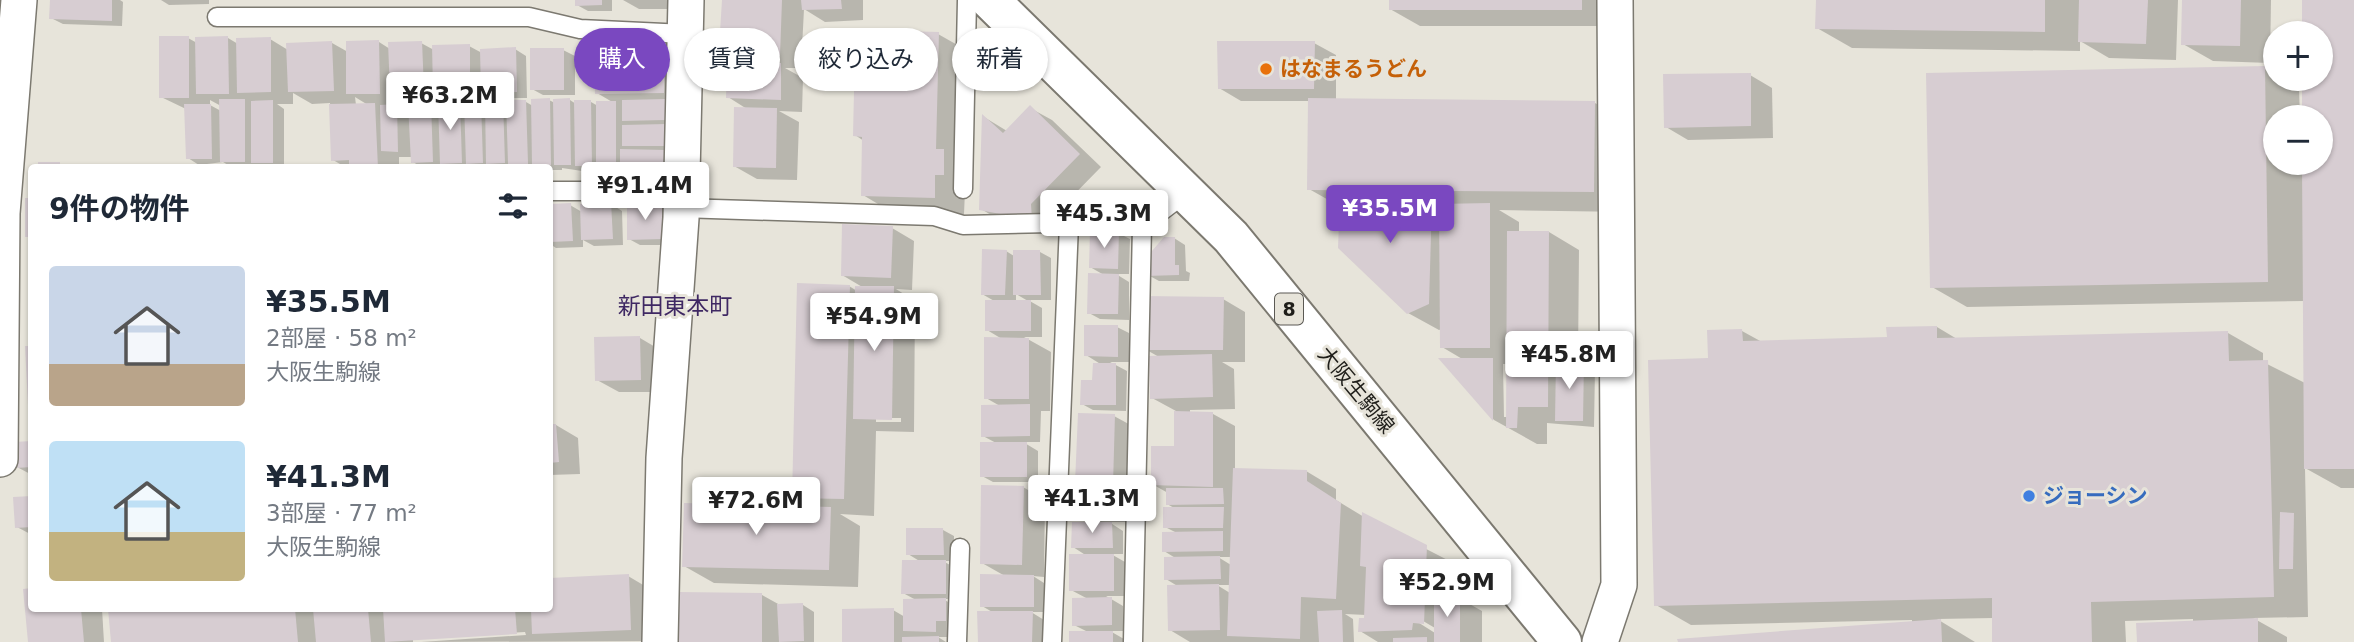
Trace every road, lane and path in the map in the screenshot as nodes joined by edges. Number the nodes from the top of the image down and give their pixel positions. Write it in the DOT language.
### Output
graph roads {
  1 [pos="19,0"];
  2 [pos="686,0"];
  3 [pos="1615,0"];
  4 [pos="988,2"];
  5 [pos="218,17"];
  6 [pos="685,28"];
  7 [pos="684,34"];
  8 [pos="684,75"];
  9 [pos="963,190"];
  10 [pos="553,191"];
  11 [pos="1185,193"];
  12 [pos="681,199"];
  13 [pos="1148,221"];
  14 [pos="1069,224"];
  15 [pos="0,447"];
  16 [pos="0,459"];
  17 [pos="960,548"];
  18 [pos="660,642"];
  19 [pos="957,642"];
  20 [pos="1052,642"];
  21 [pos="1133,642"];
  22 [pos="1562,642"];
  23 [pos="1600,642"];
  1 -- 15 [label="street"];
  2 -- 6 [label="street"];
  3 -- 23 [label="street"];
  4 -- 9 [label="lane"];
  4 -- 11 [label="main road, 大阪生駒線 / 8"];
  5 -- 7 [label="lane"];
  8 -- 12 [label="street"];
  10 -- 12 [label="lane"];
  11 -- 13 [label="lane"];
  11 -- 22 [label="main road, 大阪生駒線 / 8"];
  12 -- 14 [label="lane"];
  12 -- 18 [label="street"];
  13 -- 14 [label="lane"];
  13 -- 21 [label="lane"];
  14 -- 20 [label="lane"];
  15 -- 16 [label="street"];
  17 -- 19 [label="lane"];
}
